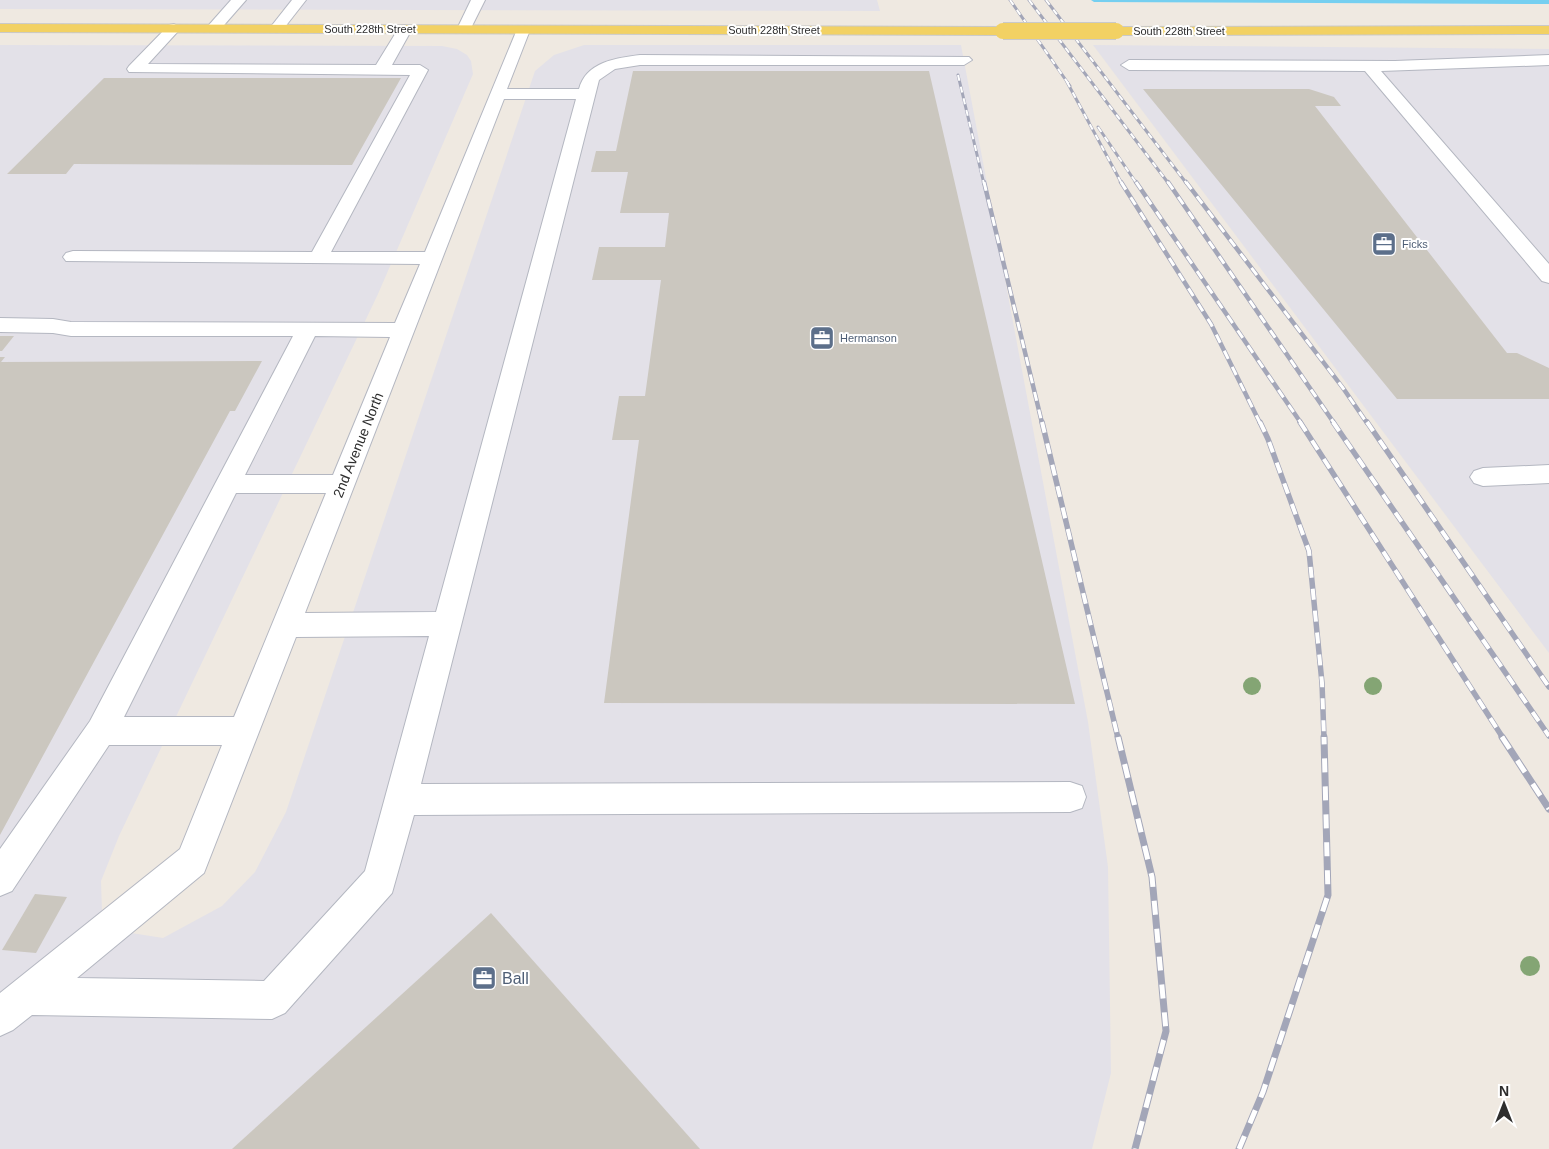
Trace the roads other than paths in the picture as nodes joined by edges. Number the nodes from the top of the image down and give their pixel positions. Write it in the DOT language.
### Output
graph roads {
  1 [pos="239,0"];
  2 [pos="299,0"];
  3 [pos="478,0"];
  4 [pos="0,28"];
  5 [pos="174,28"];
  6 [pos="213,28"];
  7 [pos="276,29"];
  8 [pos="405,29"];
  9 [pos="464,29"];
  10 [pos="524,30"];
  11 [pos="1549,30"];
  12 [pos="964,60"];
  13 [pos="1549,60"];
  14 [pos="1129,65"];
  15 [pos="1369,66"];
  16 [pos="381,70"];
  17 [pos="498,94"];
  18 [pos="586,94"];
  19 [pos="73,257"];
  20 [pos="318,258"];
  21 [pos="432,258"];
  22 [pos="1549,277"];
  23 [pos="0,325"];
  24 [pos="307,330"];
  25 [pos="404,330"];
  26 [pos="1549,474"];
  27 [pos="1483,477"];
  28 [pos="228,484"];
  29 [pos="342,484"];
  30 [pos="448,624"];
  31 [pos="286,625"];
  32 [pos="101,731"];
  33 [pos="243,731"];
  34 [pos="1070,797"];
  35 [pos="401,800"];
  36 [pos="0,879"];
  37 [pos="13,1007"];
  1 -- 6 [label="street"];
  2 -- 7 [label="street"];
  3 -- 9 [label="street"];
  4 -- 5 [label="main road, South 228th Street"];
  5 -- 6 [label="main road, South 228th Street"];
  5 -- 16 [label="street"];
  6 -- 7 [label="main road, South 228th Street"];
  7 -- 8 [label="main road, South 228th Street"];
  8 -- 9 [label="main road, South 228th Street"];
  8 -- 16 [label="street"];
  9 -- 10 [label="main road, South 228th Street"];
  10 -- 11 [label="main road, South 228th Street, bridge"];
  10 -- 17 [label="street, 2nd Avenue North"];
  12 -- 18 [label="street"];
  13 -- 15 [label="street"];
  14 -- 15 [label="street"];
  15 -- 22 [label="street"];
  16 -- 20 [label="street"];
  17 -- 18 [label="street"];
  17 -- 21 [label="street, 2nd Avenue North"];
  18 -- 30 [label="street"];
  19 -- 20 [label="street"];
  20 -- 21 [label="street"];
  21 -- 25 [label="street, 2nd Avenue North"];
  23 -- 24 [label="street"];
  24 -- 25 [label="street"];
  24 -- 28 [label="street"];
  25 -- 29 [label="street, 2nd Avenue North"];
  26 -- 27 [label="street"];
  28 -- 29 [label="street"];
  28 -- 32 [label="street"];
  29 -- 31 [label="street, 2nd Avenue North"];
  30 -- 31 [label="street"];
  30 -- 35 [label="street"];
  31 -- 33 [label="street, 2nd Avenue North"];
  32 -- 33 [label="street"];
  32 -- 36 [label="street"];
  33 -- 37 [label="street, 2nd Avenue North"];
  34 -- 35 [label="street"];
  35 -- 37 [label="street"];
}
